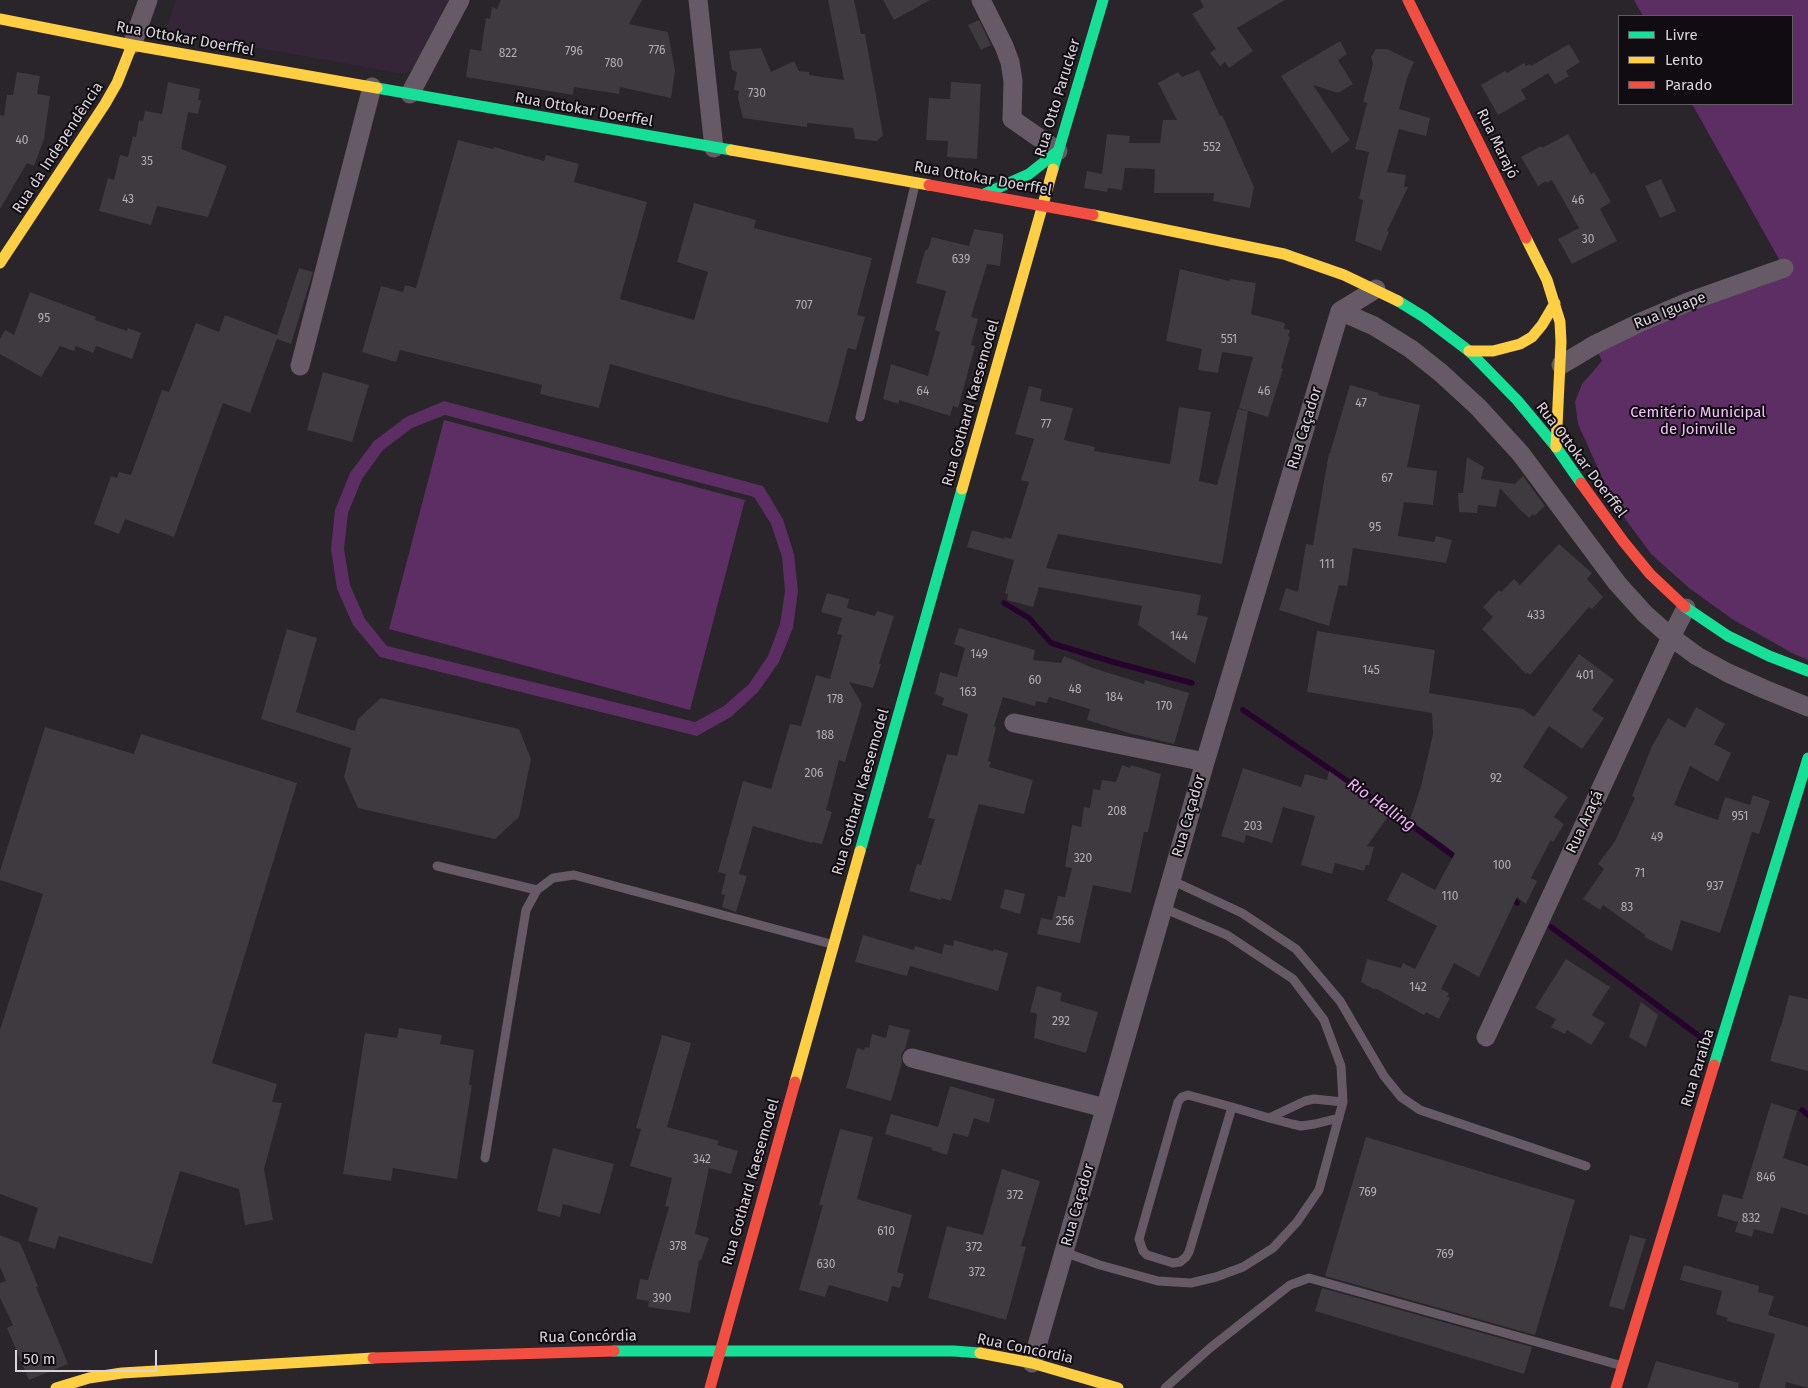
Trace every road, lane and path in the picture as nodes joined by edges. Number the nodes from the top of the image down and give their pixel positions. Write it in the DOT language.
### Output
graph roads {
  1 [pos="148,0"];
  2 [pos="460,0"];
  3 [pos="698,0"];
  4 [pos="981,0"];
  5 [pos="1103,0"];
  6 [pos="1408,0"];
  7 [pos="0,19"];
  8 [pos="132,45"];
  9 [pos="372,87"];
  10 [pos="410,94"];
  11 [pos="714,148"];
  12 [pos="1058,151"];
  13 [pos="916,182"];
  14 [pos="981,195"];
  15 [pos="1043,205"];
  16 [pos="0,263"];
  17 [pos="1784,268"];
  18 [pos="1376,289"];
  19 [pos="1556,303"];
  20 [pos="1340,311"];
  21 [pos="1469,351"];
  22 [pos="1561,365"];
  23 [pos="300,366"];
  24 [pos="860,417"];
  25 [pos="1556,447"];
  26 [pos="1686,608"];
  27 [pos="1671,637"];
  28 [pos="1808,671"];
  29 [pos="1808,706"];
  30 [pos="1014,723"];
  31 [pos="1808,758"];
  32 [pos="1205,762"];
  33 [pos="438,866"];
  34 [pos="1171,880"];
  35 [pos="538,890"];
  36 [pos="1162,908"];
  37 [pos="834,944"];
  38 [pos="1486,1037"];
  39 [pos="912,1058"];
  40 [pos="1343,1102"];
  41 [pos="1232,1107"];
  42 [pos="1105,1108"];
  43 [pos="1270,1118"];
  44 [pos="1339,1118"];
  45 [pos="484,1158"];
  46 [pos="1586,1166"];
  47 [pos="1064,1252"];
  48 [pos="719,1351"];
  49 [pos="1032,1363"];
  50 [pos="1623,1366"];
  51 [pos="56,1388"];
  52 [pos="710,1388"];
  53 [pos="1118,1388"];
  54 [pos="1165,1388"];
  55 [pos="1616,1388"];
  1 -- 8 [label="street"];
  2 -- 10 [label="street"];
  3 -- 11 [label="street"];
  4 -- 12 [label="street"];
  5 -- 12 [label="main road, Rua Otto Parucker"];
  6 -- 19 [label="main road, Rua Marajó"];
  7 -- 8 [label="main road, Rua Ottokar Doerffel"];
  8 -- 9 [label="main road, Rua Ottokar Doerffel"];
  8 -- 16 [label="main road, Rua da Independência"];
  9 -- 10 [label="main road, Rua Ottokar Doerffel"];
  9 -- 23 [label="street"];
  10 -- 11 [label="main road, Rua Ottokar Doerffel"];
  11 -- 13 [label="main road, Rua Ottokar Doerffel"];
  12 -- 14 [label="main road"];
  12 -- 15 [label="main road, Rua Otto Parucker"];
  13 -- 14 [label="main road, Rua Ottokar Doerffel"];
  13 -- 24 [label="lane"];
  14 -- 15 [label="main road, Rua Ottokar Doerffel"];
  15 -- 18 [label="main road, Rua Ottokar Doerffel"];
  15 -- 37 [label="main road, Rua Gothard Kaesemodel"];
  17 -- 22 [label="street, Rua Iguape"];
  18 -- 20 [label="street"];
  18 -- 21 [label="main road, Rua Ottokar Doerffel"];
  19 -- 21 [label="main road"];
  19 -- 22 [label="main road, Rua Marajó"];
  20 -- 27 [label="street"];
  20 -- 32 [label="street, Rua Caçador"];
  21 -- 25 [label="main road, Rua Ottokar Doerffel"];
  22 -- 25 [label="main road, Rua Marajó"];
  25 -- 26 [label="main road, Rua Ottokar Doerffel"];
  26 -- 27 [label="street, Rua Araçá"];
  26 -- 28 [label="main road, Rua Ottokar Doerffel"];
  27 -- 29 [label="street"];
  27 -- 38 [label="street, Rua Araçá"];
  30 -- 32 [label="street"];
  31 -- 50 [label="main road, Rua Paraíba"];
  32 -- 34 [label="street, Rua Caçador"];
  33 -- 35 [label="lane"];
  34 -- 36 [label="street, Rua Caçador"];
  34 -- 46 [label="lane"];
  35 -- 37 [label="lane"];
  35 -- 45 [label="lane"];
  36 -- 40 [label="lane"];
  36 -- 42 [label="street, Rua Caçador"];
  37 -- 48 [label="main road, Rua Gothard Kaesemodel"];
  39 -- 42 [label="street"];
  40 -- 43 [label="lane"];
  40 -- 44 [label="lane"];
  41 -- 41 [label="lane"];
  41 -- 43 [label="lane"];
  42 -- 47 [label="street, Rua Caçador"];
  43 -- 44 [label="lane"];
  44 -- 47 [label="lane"];
  47 -- 49 [label="street, Rua Caçador"];
  48 -- 49 [label="main road, Rua Concórdia"];
  48 -- 51 [label="main road, Rua Concórdia"];
  48 -- 52 [label="main road, Rua Gothard Kaesemodel"];
  49 -- 53 [label="main road, Rua Concórdia"];
  50 -- 54 [label="lane"];
  50 -- 55 [label="main road, Rua Paraíba"];
}
